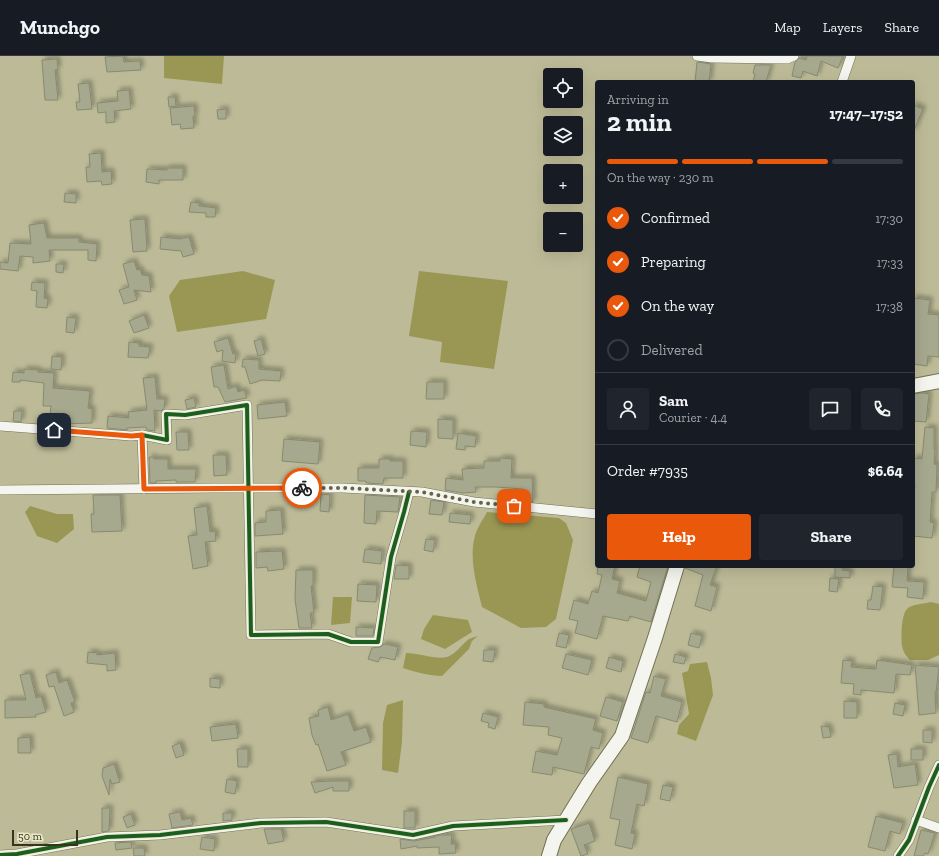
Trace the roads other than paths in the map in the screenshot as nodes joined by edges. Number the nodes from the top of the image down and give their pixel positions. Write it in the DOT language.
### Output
graph roads {
  1 [pos="697,56"];
  2 [pos="794,56"];
  3 [pos="851,56"];
  4 [pos="843,80"];
  5 [pos="939,381"];
  6 [pos="915,386"];
  7 [pos="0,426"];
  8 [pos="142,435"];
  9 [pos="248,488"];
  10 [pos="144,489"];
  11 [pos="0,490"];
  12 [pos="409,492"];
  13 [pos="595,514"];
  14 [pos="676,568"];
  15 [pos="939,765"];
  16 [pos="566,820"];
  17 [pos="916,820"];
  18 [pos="939,828"];
  19 [pos="0,855"];
  20 [pos="549,856"];
  21 [pos="898,856"];
  1 -- 2 [label="street"];
  3 -- 4 [label="street"];
  5 -- 6 [label="highway"];
  7 -- 8 [label="street"];
  8 -- 9 [label="street"];
  8 -- 10 [label="street"];
  9 -- 10 [label="street"];
  9 -- 12 [label="street"];
  9 -- 12 [label="street"];
  10 -- 11 [label="street"];
  12 -- 13 [label="street"];
  14 -- 16 [label="highway"];
  15 -- 17 [label="street"];
  16 -- 19 [label="street"];
  16 -- 20 [label="highway"];
  17 -- 18 [label="street"];
  17 -- 21 [label="street"];
}
